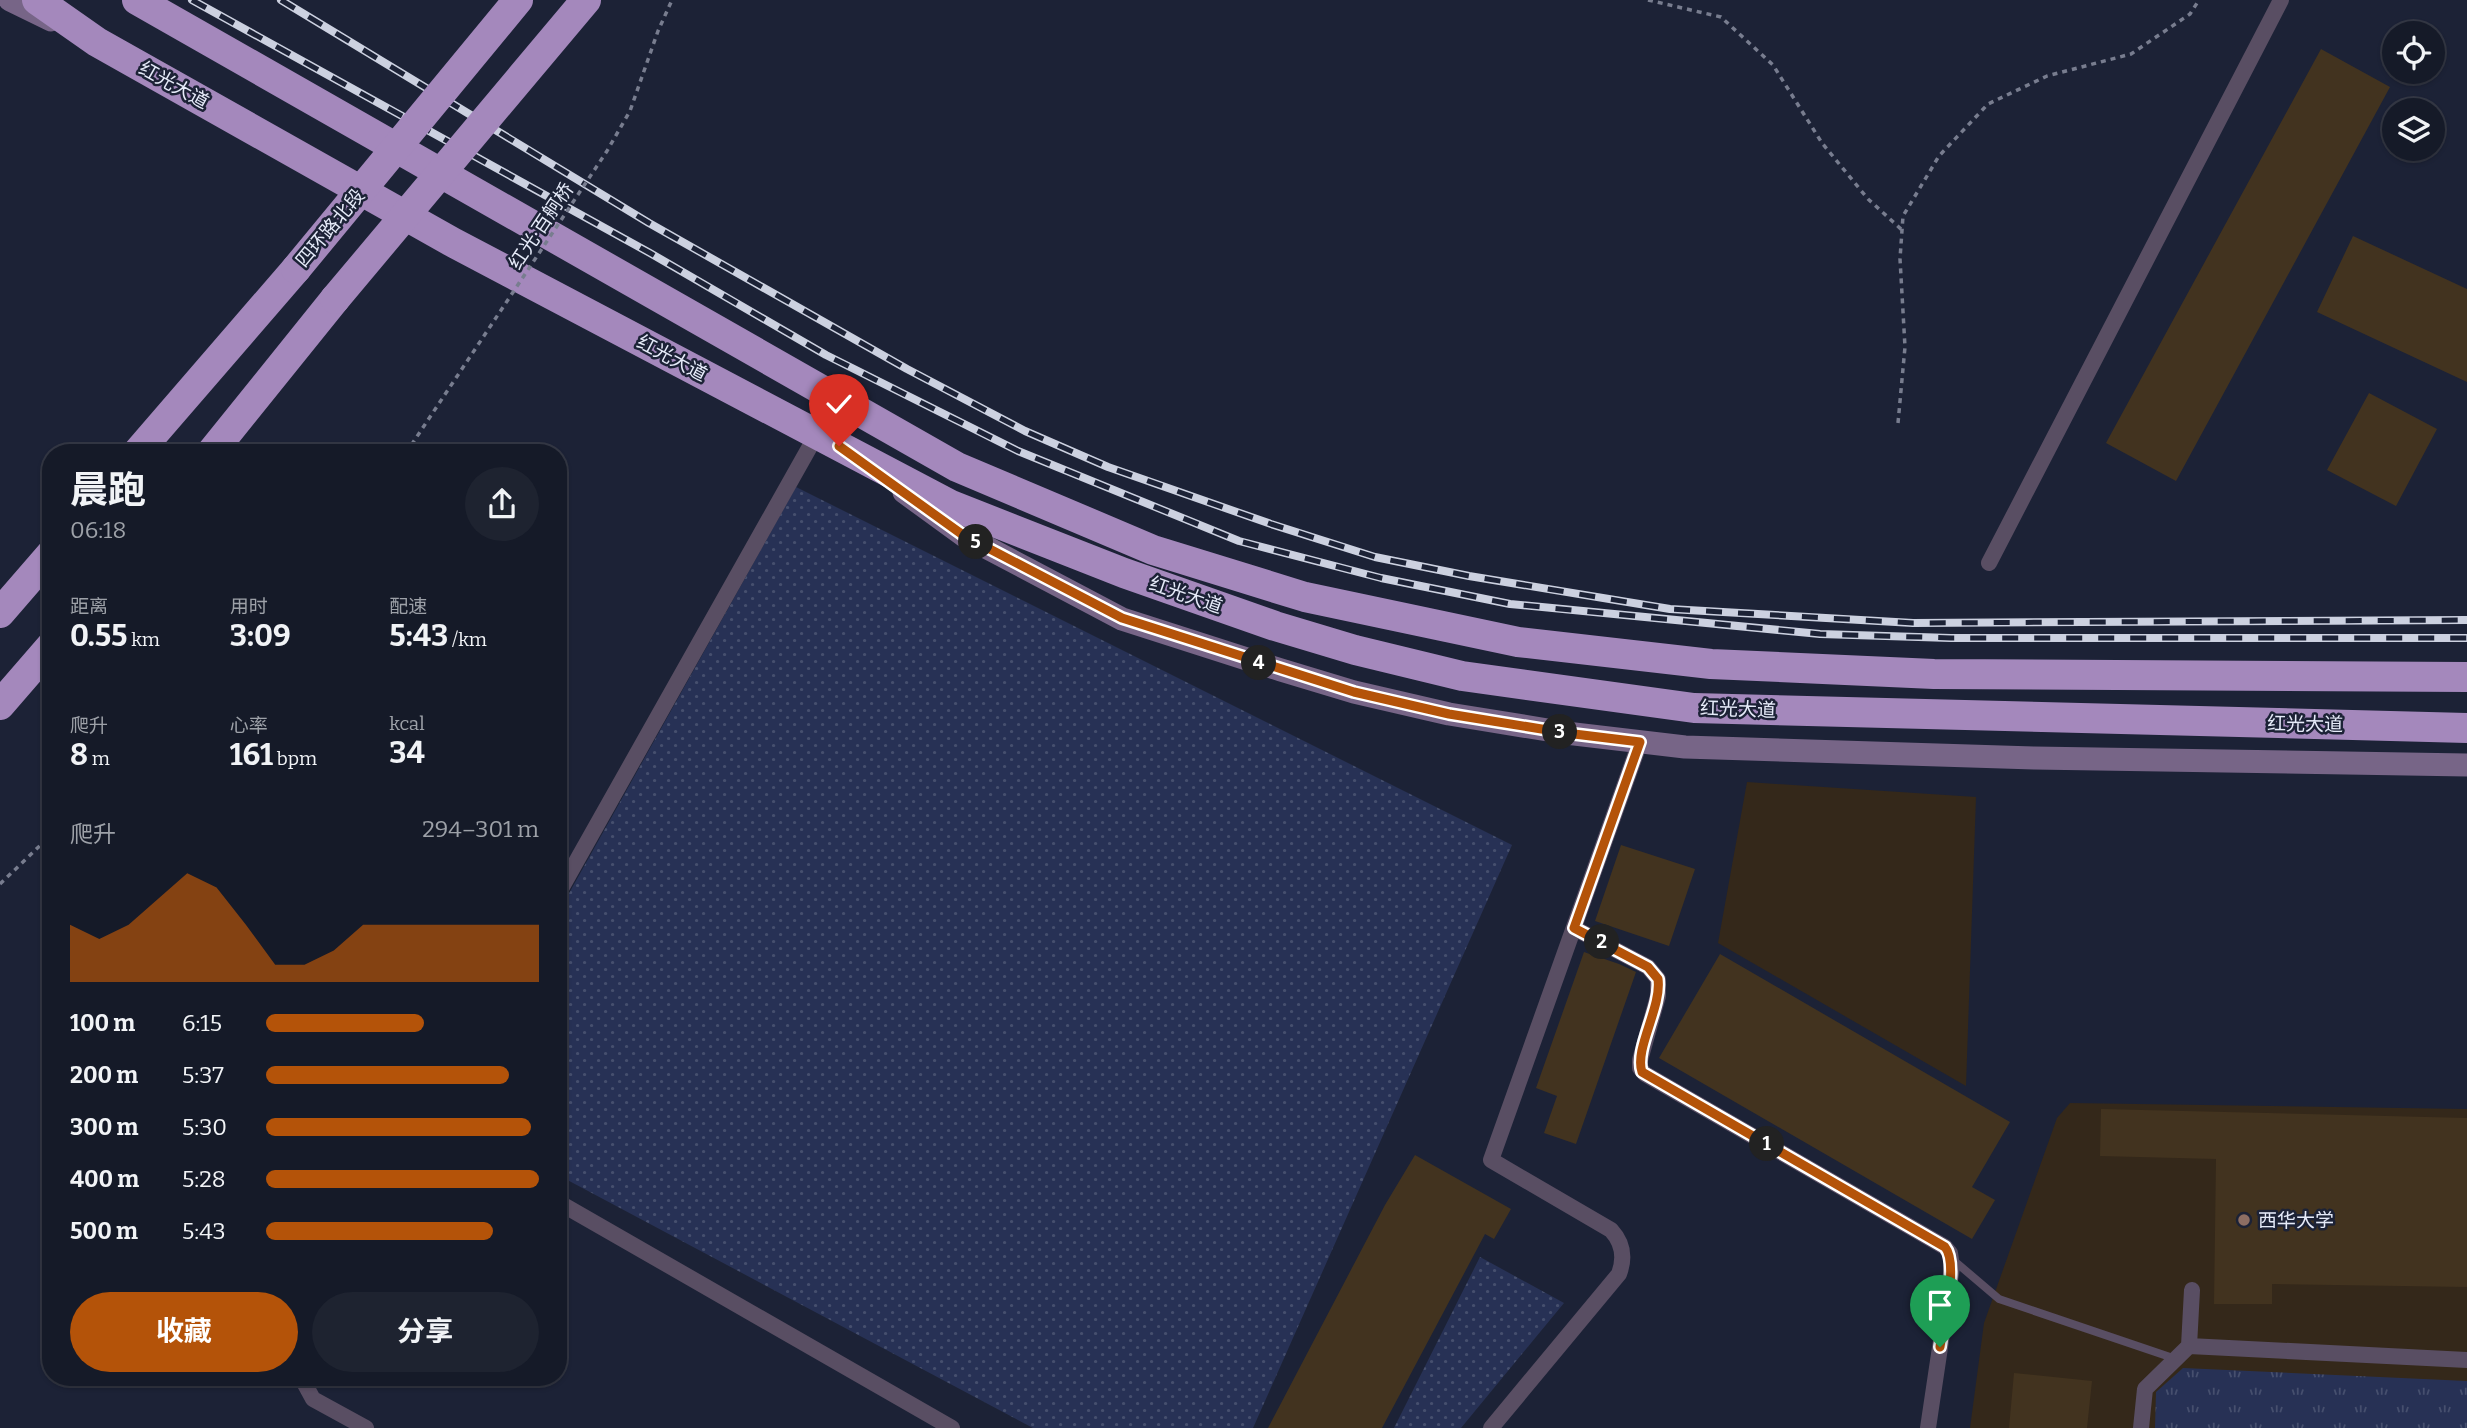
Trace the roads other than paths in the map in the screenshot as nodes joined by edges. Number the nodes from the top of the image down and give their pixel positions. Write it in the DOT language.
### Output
graph roads {
  1 [pos="10,0"];
  2 [pos="37,0"];
  3 [pos="517,0"];
  4 [pos="586,0"];
  5 [pos="2281,0"];
  6 [pos="146,2"];
  7 [pos="97,42"];
  8 [pos="828,440"];
  9 [pos="145,444"];
  10 [pos="218,444"];
  11 [pos="1989,563"];
  12 [pos="42,564"];
  13 [pos="0,613"];
  14 [pos="42,656"];
  15 [pos="2467,677"];
  16 [pos="0,705"];
  17 [pos="2467,728"];
  18 [pos="1640,742"];
  19 [pos="2467,765"];
  20 [pos="567,879"];
  21 [pos="1574,928"];
  22 [pos="567,1207"];
  23 [pos="1952,1259"];
  24 [pos="2192,1290"];
  25 [pos="2189,1346"];
  26 [pos="2176,1359"];
  27 [pos="2467,1360"];
  28 [pos="306,1386"];
  29 [pos="366,1428"];
  30 [pos="952,1428"];
  31 [pos="1491,1428"];
  32 [pos="1928,1428"];
  33 [pos="2141,1428"];
  1 -- 7 [label="main road"];
  2 -- 7 [label="highway, 红光大道"];
  3 -- 9 [label="highway, 四环路北段, bridge"];
  4 -- 10 [label="highway, bridge"];
  5 -- 11 [label="street"];
  6 -- 15 [label="highway, 红光大道"];
  7 -- 8 [label="highway, 红光大道"];
  8 -- 17 [label="highway, 红光大道"];
  8 -- 18 [label="main road"];
  8 -- 20 [label="street"];
  12 -- 13 [label="highway"];
  14 -- 16 [label="highway"];
  18 -- 19 [label="main road"];
  18 -- 21 [label="street"];
  21 -- 23 [label="street"];
  21 -- 31 [label="street"];
  22 -- 30 [label="street"];
  23 -- 26 [label="lane"];
  23 -- 32 [label="street"];
  24 -- 25 [label="street"];
  25 -- 26 [label="street"];
  25 -- 27 [label="street"];
  26 -- 33 [label="street"];
  28 -- 29 [label="street"];
}
